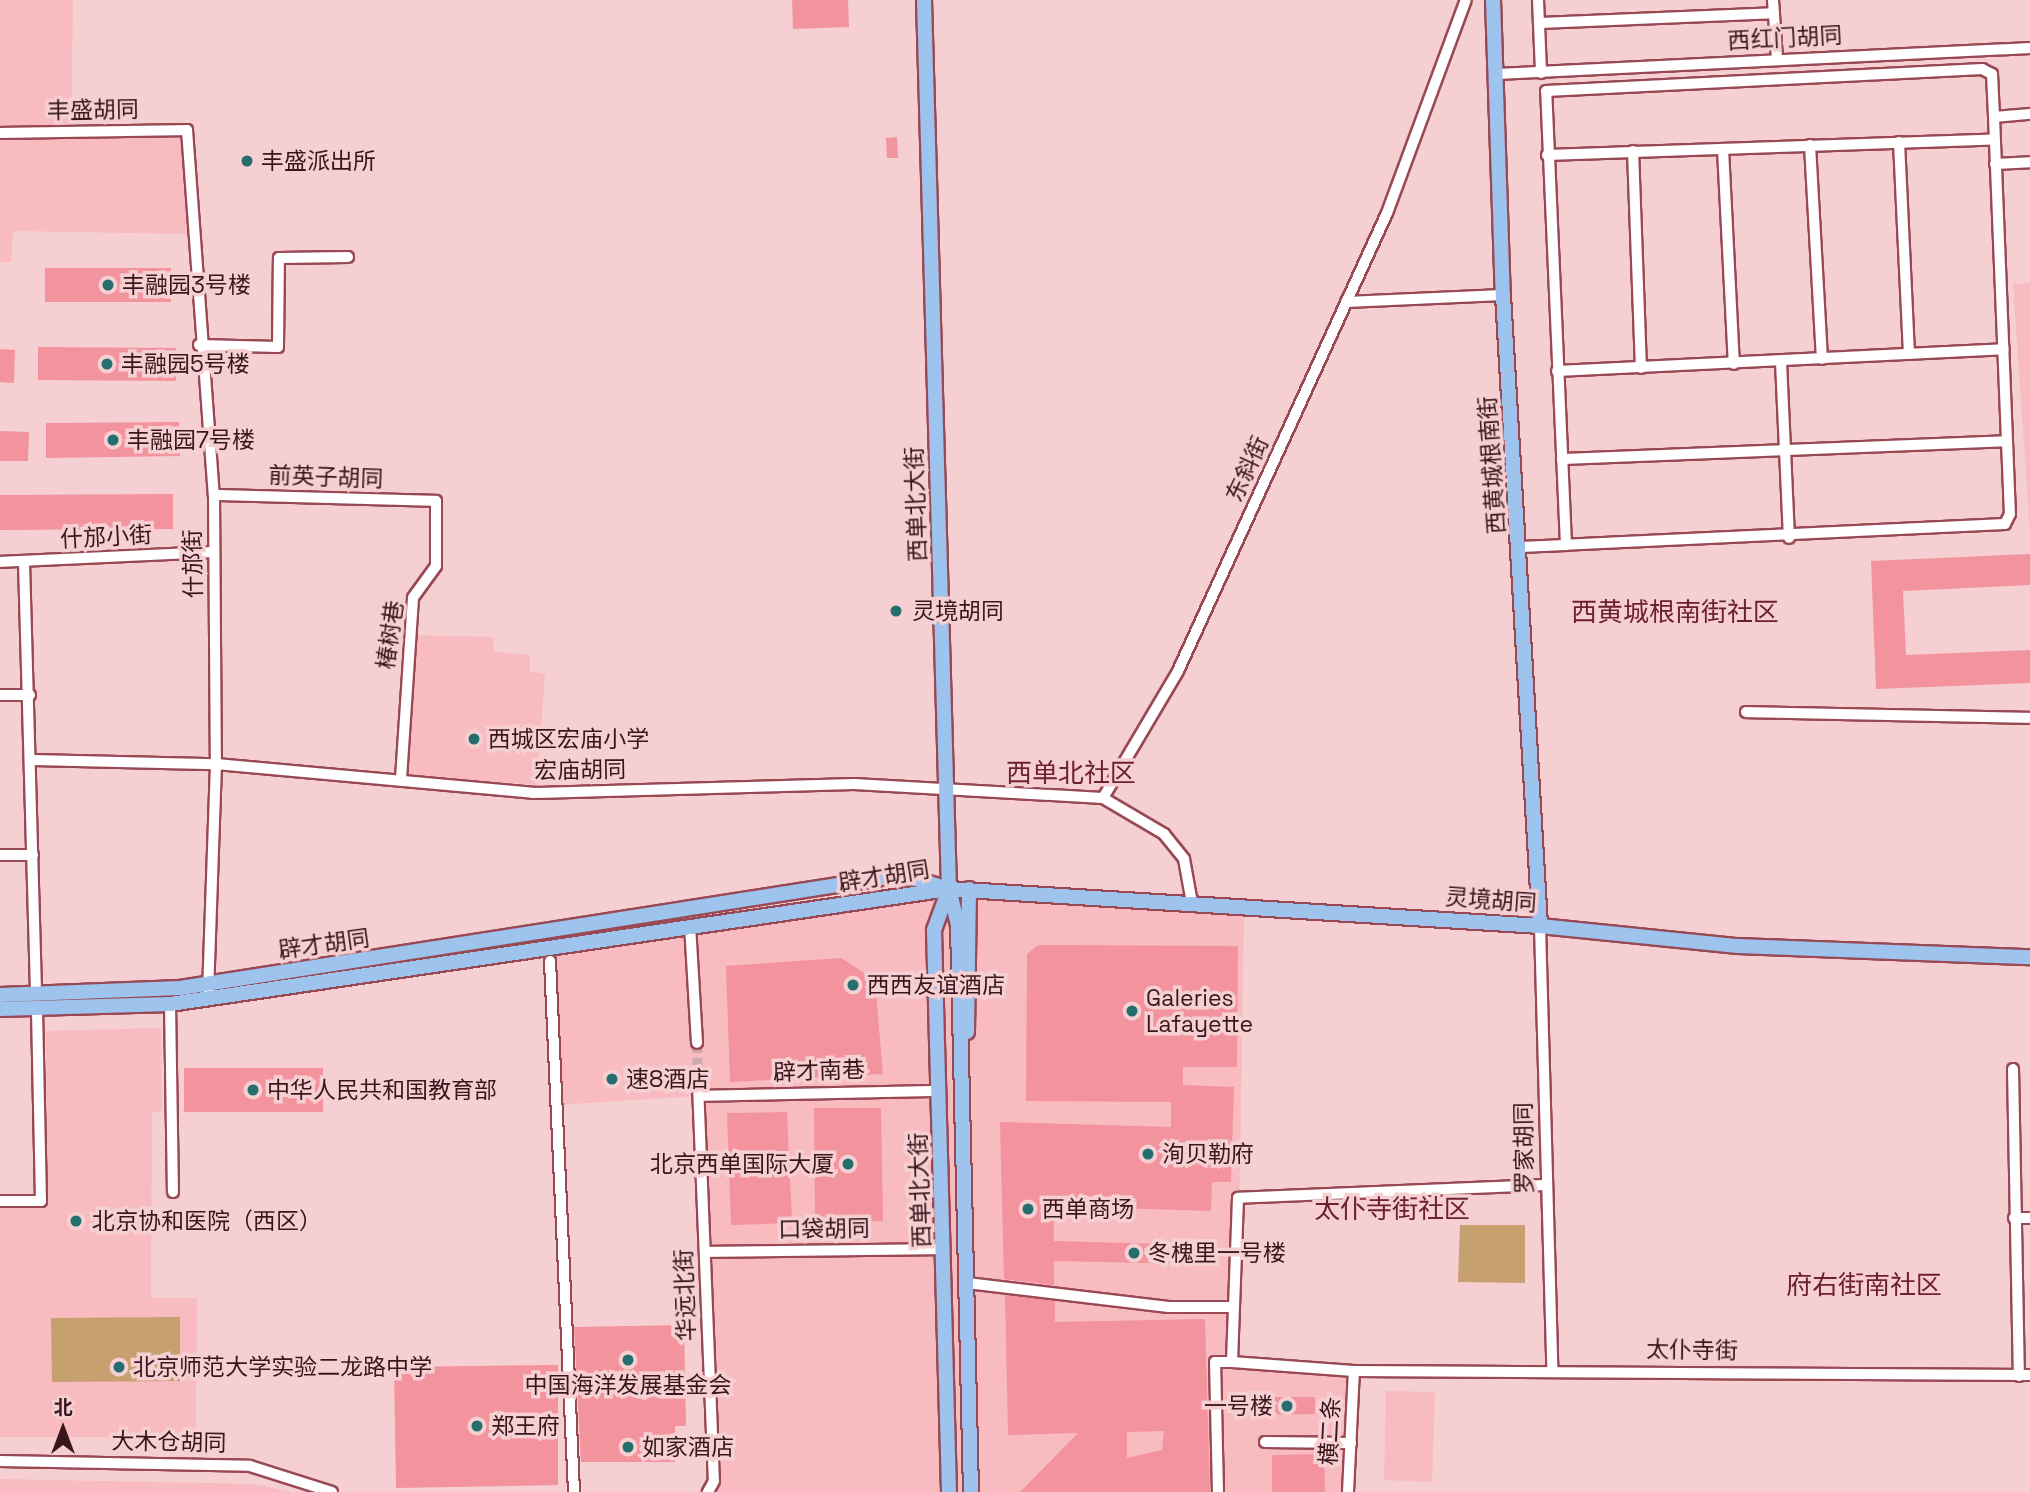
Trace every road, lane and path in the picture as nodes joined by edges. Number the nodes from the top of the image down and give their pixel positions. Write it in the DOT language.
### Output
graph roads {
  1 [pos="924,0"];
  2 [pos="1466,0"];
  3 [pos="1493,0"];
  4 [pos="1538,0"];
  5 [pos="1773,0"];
  6 [pos="1774,13"];
  7 [pos="1539,23"];
  8 [pos="2030,48"];
  9 [pos="1777,59"];
  10 [pos="1541,73"];
  11 [pos="1497,74"];
  12 [pos="2030,114"];
  13 [pos="1994,117"];
  14 [pos="187,130"];
  15 [pos="0,133"];
  16 [pos="1994,138"];
  17 [pos="1899,142"];
  18 [pos="1810,145"];
  19 [pos="1723,149"];
  20 [pos="1633,151"];
  21 [pos="1547,155"];
  22 [pos="2030,162"];
  23 [pos="1995,164"];
  24 [pos="348,257"];
  25 [pos="1503,295"];
  26 [pos="1346,302"];
  27 [pos="199,345"];
  28 [pos="2003,349"];
  29 [pos="1909,354"];
  30 [pos="1822,359"];
  31 [pos="1781,362"];
  32 [pos="1734,364"];
  33 [pos="1641,368"];
  34 [pos="1558,371"];
  35 [pos="2007,441"];
  36 [pos="1785,451"];
  37 [pos="1562,459"];
  38 [pos="214,495"];
  39 [pos="436,501"];
  40 [pos="1789,538"];
  41 [pos="1566,545"];
  42 [pos="1520,547"];
  43 [pos="214,552"];
  44 [pos="0,562"];
  45 [pos="24,562"];
  46 [pos="0,695"];
  47 [pos="30,695"];
  48 [pos="1746,712"];
  49 [pos="2030,718"];
  50 [pos="33,760"];
  51 [pos="216,764"];
  52 [pos="401,781"];
  53 [pos="945,788"];
  54 [pos="1103,798"];
  55 [pos="0,855"];
  56 [pos="33,855"];
  57 [pos="949,889"];
  58 [pos="969,889"];
  59 [pos="1192,903"];
  60 [pos="690,925"];
  61 [pos="1540,926"];
  62 [pos="2030,957"];
  63 [pos="550,961"];
  64 [pos="208,991"];
  65 [pos="0,995"];
  66 [pos="37,1001"];
  67 [pos="170,1004"];
  68 [pos="0,1009"];
  69 [pos="696,1044"];
  70 [pos="2013,1069"];
  71 [pos="962,1072"];
  72 [pos="699,1091"];
  73 [pos="940,1091"];
  74 [pos="1545,1185"];
  75 [pos="173,1192"];
  76 [pos="0,1201"];
  77 [pos="2014,1218"];
  78 [pos="2030,1218"];
  79 [pos="944,1249"];
  80 [pos="705,1252"];
  81 [pos="967,1283"];
  82 [pos="1233,1307"];
  83 [pos="1232,1362"];
  84 [pos="1552,1369"];
  85 [pos="1354,1371"];
  86 [pos="2024,1376"];
  87 [pos="1265,1442"];
  88 [pos="1351,1443"];
  89 [pos="0,1461"];
  90 [pos="332,1492"];
  91 [pos="574,1492"];
  92 [pos="708,1492"];
  93 [pos="949,1492"];
  94 [pos="971,1492"];
  95 [pos="1218,1492"];
  96 [pos="1348,1492"];
  1 -- 53 [label="main road, 西单北大街"];
  2 -- 26 [label="street, 东斜街"];
  3 -- 11 [label="main road, 西黄城根南街"];
  4 -- 7 [label="street"];
  5 -- 6 [label="street"];
  6 -- 7 [label="street"];
  6 -- 9 [label="street"];
  7 -- 10 [label="street"];
  8 -- 9 [label="street, 西红门胡同"];
  9 -- 10 [label="street, 西红门胡同"];
  10 -- 11 [label="street, 西红门胡同"];
  11 -- 25 [label="main road, 西黄城根南街"];
  12 -- 13 [label="street"];
  13 -- 16 [label="street"];
  13 -- 21 [label="street"];
  14 -- 15 [label="street, 丰盛胡同"];
  14 -- 27 [label="street, 什邡街"];
  16 -- 17 [label="street"];
  16 -- 23 [label="street"];
  17 -- 18 [label="street"];
  17 -- 29 [label="street"];
  18 -- 19 [label="street"];
  18 -- 30 [label="street"];
  19 -- 20 [label="street"];
  19 -- 32 [label="street"];
  20 -- 21 [label="street"];
  20 -- 33 [label="street"];
  21 -- 34 [label="street"];
  22 -- 23 [label="street"];
  23 -- 28 [label="street"];
  24 -- 27 [label="street"];
  25 -- 26 [label="street"];
  25 -- 42 [label="main road, 西黄城根南街"];
  26 -- 54 [label="street, 东斜街"];
  27 -- 38 [label="street, 什邡街"];
  28 -- 29 [label="street"];
  28 -- 35 [label="street"];
  29 -- 30 [label="street"];
  30 -- 31 [label="street"];
  31 -- 32 [label="street"];
  31 -- 36 [label="street"];
  32 -- 33 [label="street"];
  33 -- 34 [label="street"];
  34 -- 37 [label="street"];
  35 -- 36 [label="street"];
  35 -- 40 [label="street"];
  36 -- 37 [label="street"];
  36 -- 40 [label="street"];
  37 -- 41 [label="street"];
  38 -- 39 [label="street, 前英子胡同"];
  38 -- 43 [label="street, 什邡街"];
  39 -- 52 [label="street, 椿树巷"];
  40 -- 41 [label="street"];
  41 -- 42 [label="street"];
  42 -- 61 [label="main road, 西黄城根南街"];
  43 -- 45 [label="street, 什邡小街"];
  43 -- 51 [label="street, 什邡街"];
  44 -- 45 [label="street, 什邡小街"];
  45 -- 47 [label="street"];
  46 -- 47 [label="street"];
  47 -- 50 [label="street"];
  48 -- 49 [label="street"];
  50 -- 51 [label="street, 宏庙胡同"];
  50 -- 56 [label="street"];
  51 -- 52 [label="street, 宏庙胡同"];
  51 -- 64 [label="street, 什邡街"];
  52 -- 53 [label="street, 宏庙胡同"];
  53 -- 54 [label="street"];
  53 -- 57 [label="main road, 西单北大街"];
  54 -- 59 [label="street"];
  55 -- 56 [label="street"];
  56 -- 66 [label="street"];
  57 -- 58 [label="main road, 灵境胡同"];
  57 -- 60 [label="main road, 辟才胡同"];
  57 -- 64 [label="main road, 辟才胡同"];
  57 -- 71 [label="main road, 西单北大街"];
  57 -- 73 [label="main road, 西单北大街"];
  58 -- 59 [label="main road, 灵境胡同"];
  58 -- 71 [label="main road"];
  59 -- 61 [label="main road, 灵境胡同"];
  60 -- 64 [label="main road, 辟才胡同"];
  60 -- 69 [label="street"];
  61 -- 62 [label="main road, 灵境胡同"];
  61 -- 74 [label="street, 罗家胡同"];
  63 -- 91 [label="street"];
  64 -- 66 [label="main road, 辟才胡同"];
  64 -- 67 [label="main road, 辟才胡同"];
  65 -- 66 [label="main road, 辟才胡同"];
  66 -- 67 [label="main road, 辟才胡同"];
  66 -- 68 [label="main road, 辟才胡同"];
  66 -- 76 [label="street"];
  67 -- 75 [label="street"];
  70 -- 77 [label="street"];
  71 -- 81 [label="main road, 西单北大街"];
  72 -- 73 [label="street, 辟才南巷"];
  72 -- 80 [label="street, 华远北街"];
  73 -- 79 [label="main road, 西单北大街"];
  74 -- 82 [label="street"];
  74 -- 84 [label="street, 罗家胡同"];
  77 -- 78 [label="street"];
  77 -- 86 [label="street"];
  79 -- 80 [label="street, 口袋胡同"];
  79 -- 93 [label="main road, 西单北大街"];
  80 -- 92 [label="street, 华远北街"];
  81 -- 82 [label="street"];
  81 -- 94 [label="main road, 西单北大街"];
  82 -- 83 [label="street"];
  83 -- 85 [label="street, 太仆寺街"];
  83 -- 95 [label="street"];
  84 -- 85 [label="street, 太仆寺街"];
  84 -- 86 [label="street, 太仆寺街"];
  85 -- 88 [label="street, 横二条"];
  87 -- 88 [label="street"];
  88 -- 96 [label="street, 横二条"];
  89 -- 90 [label="street, 大木仓胡同"];
}
